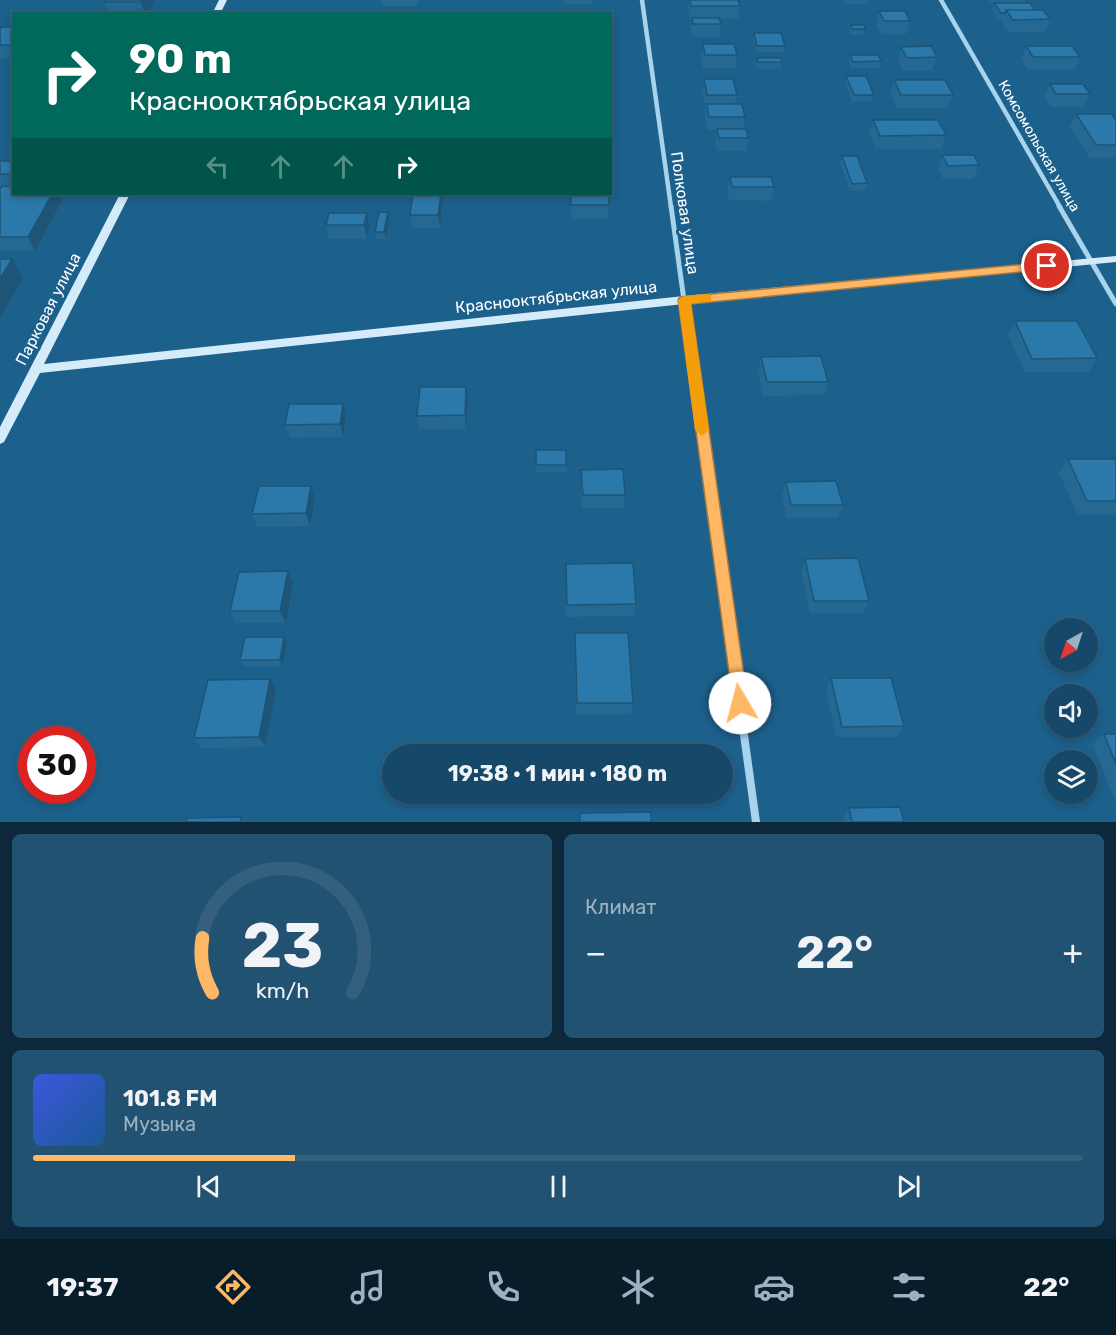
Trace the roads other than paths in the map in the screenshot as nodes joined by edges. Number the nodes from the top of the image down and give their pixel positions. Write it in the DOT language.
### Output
graph roads {
  1 [pos="642,0"];
  2 [pos="941,0"];
  3 [pos="124,195"];
  4 [pos="1116,259"];
  5 [pos="1092,262"];
  6 [pos="684,300"];
  7 [pos="1116,304"];
  8 [pos="36,369"];
  9 [pos="0,439"];
  10 [pos="756,822"];
  1 -- 6 [label="street, Полковая улица"];
  2 -- 5 [label="street, Комсомольская улица"];
  3 -- 8 [label="main road, Парковая улица"];
  4 -- 5 [label="main road, Краснооктябрьская улица"];
  5 -- 6 [label="main road, Краснооктябрьская улица"];
  5 -- 7 [label="street, Комсомольская улица"];
  6 -- 8 [label="main road, Краснооктябрьская улица"];
  6 -- 10 [label="street, Полковая улица"];
  8 -- 9 [label="main road, Парковая улица"];
}
